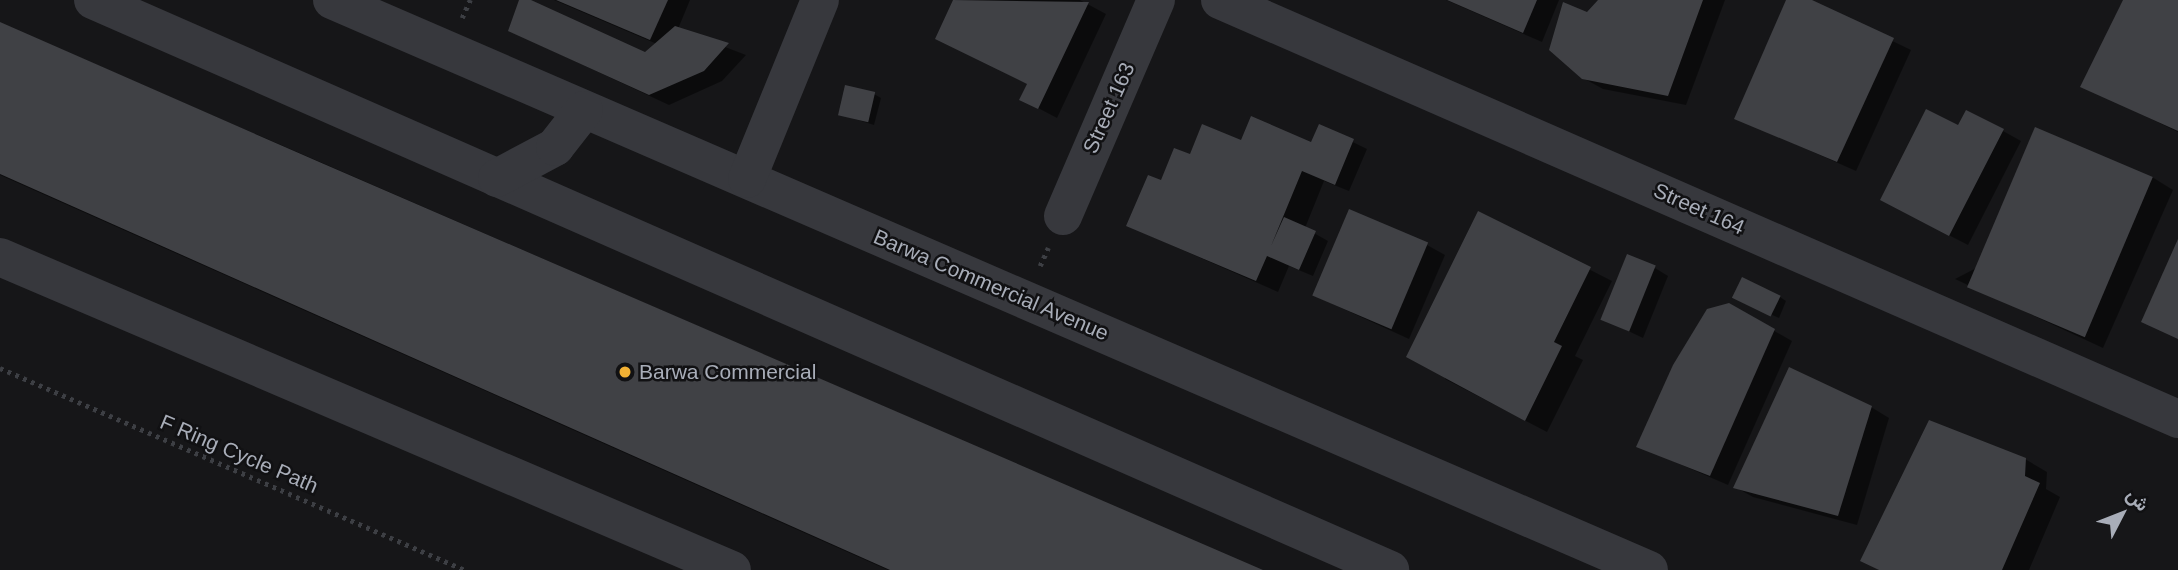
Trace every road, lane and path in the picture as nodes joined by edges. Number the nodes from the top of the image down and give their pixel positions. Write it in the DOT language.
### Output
graph roads {
  1 [pos="93,0"];
  2 [pos="332,0"];
  3 [pos="820,0"];
  4 [pos="1156,0"];
  5 [pos="1220,0"];
  6 [pos="584,110"];
  7 [pos="497,178"];
  8 [pos="747,179"];
  9 [pos="1063,216"];
  10 [pos="0,257"];
  11 [pos="1026,299"];
  12 [pos="0,368"];
  13 [pos="2178,419"];
  14 [pos="465,570"];
  15 [pos="732,570"];
  16 [pos="1390,570"];
  17 [pos="1649,570"];
  1 -- 7 [label="street"];
  2 -- 6 [label="street, Barwa Commercial Avenue"];
  3 -- 8 [label="street"];
  4 -- 9 [label="street, Street 163"];
  5 -- 13 [label="street, Street 164"];
  6 -- 7 [label="street"];
  6 -- 8 [label="street, Barwa Commercial Avenue"];
  7 -- 16 [label="street"];
  8 -- 11 [label="street, Barwa Commercial Avenue"];
  9 -- 11 [label="path"];
  10 -- 15 [label="street"];
  11 -- 17 [label="street, Barwa Commercial Avenue"];
  12 -- 14 [label="path, F Ring Cycle Path"];
}
